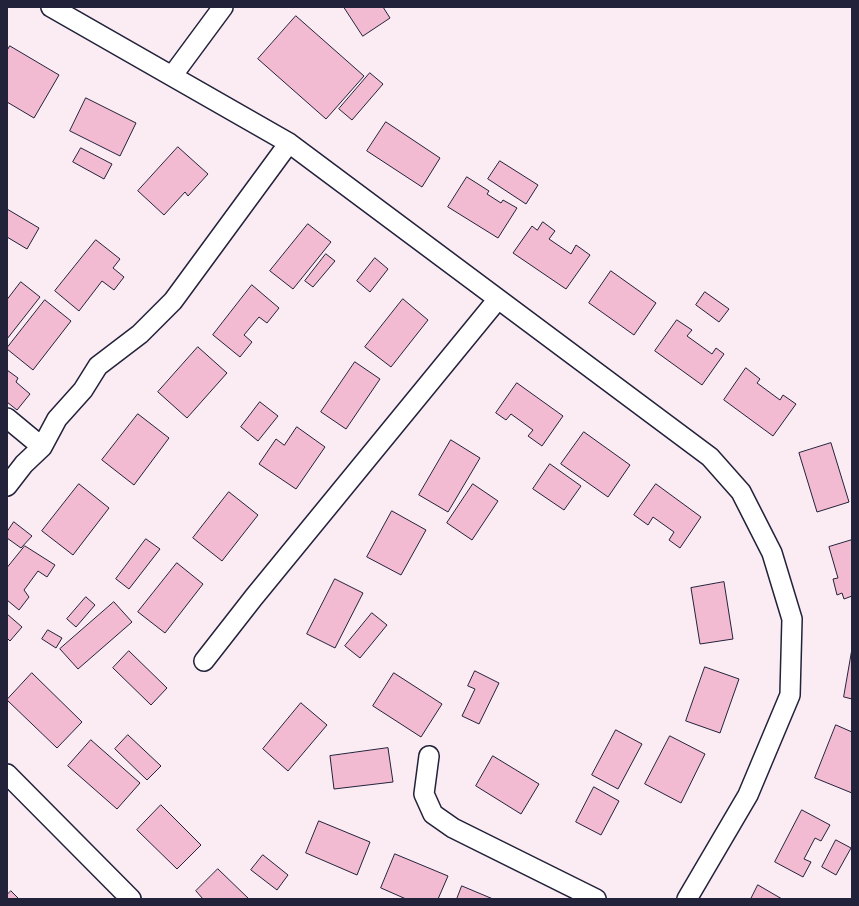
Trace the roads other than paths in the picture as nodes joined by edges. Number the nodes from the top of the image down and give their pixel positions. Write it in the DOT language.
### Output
graph roads {
  1 [pos="51,7"];
  2 [pos="223,7"];
  3 [pos="172,76"];
  4 [pos="289,143"];
  5 [pos="498,299"];
  6 [pos="7,418"];
  7 [pos="42,448"];
  8 [pos="7,486"];
  9 [pos="204,661"];
  10 [pos="430,756"];
  11 [pos="7,774"];
  12 [pos="132,899"];
  13 [pos="596,899"];
  14 [pos="686,899"];
  1 -- 3 [label="street"];
  2 -- 3 [label="street"];
  3 -- 4 [label="street"];
  4 -- 5 [label="street"];
  4 -- 7 [label="street"];
  5 -- 9 [label="street"];
  5 -- 14 [label="street"];
  6 -- 7 [label="street"];
  7 -- 8 [label="street"];
  10 -- 13 [label="street"];
  11 -- 12 [label="street"];
}
